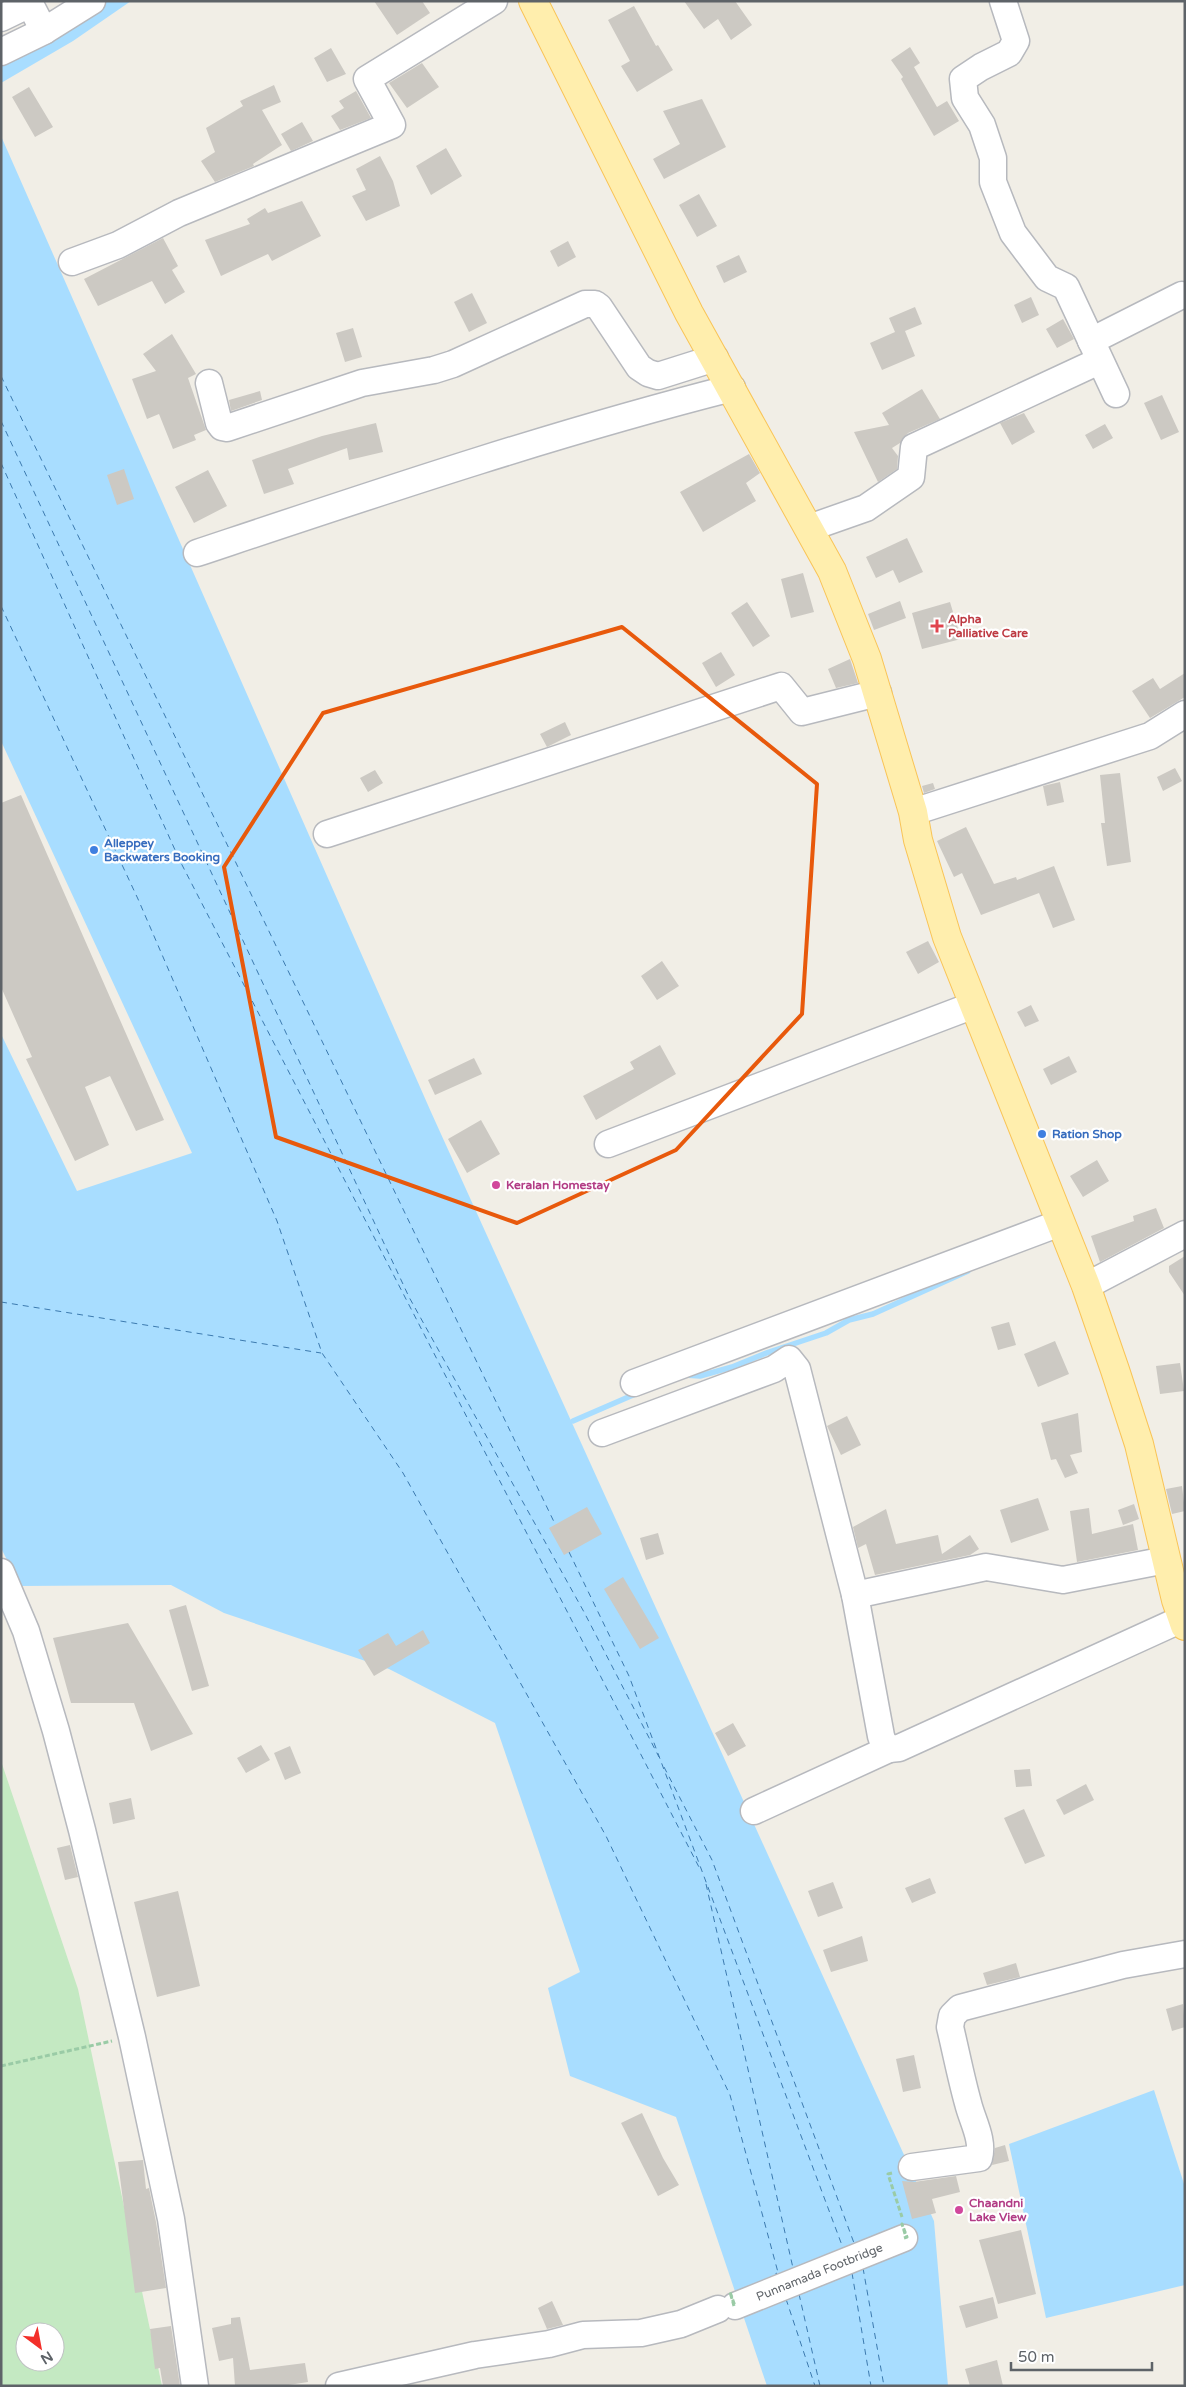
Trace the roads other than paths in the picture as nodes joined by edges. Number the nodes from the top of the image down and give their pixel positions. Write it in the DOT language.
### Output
graph roads {
  1 [pos="92,1"];
  2 [pos="494,1"];
  3 [pos="532,1"];
  4 [pos="1003,1"];
  5 [pos="1,18"];
  6 [pos="44,31"];
  7 [pos="1,52"];
  8 [pos="72,262"];
  9 [pos="1182,295"];
  10 [pos="1095,351"];
  11 [pos="715,358"];
  12 [pos="209,383"];
  13 [pos="732,388"];
  14 [pos="1116,394"];
  15 [pos="810,528"];
  16 [pos="198,552"];
  17 [pos="878,693"];
  18 [pos="1185,714"];
  19 [pos="913,812"];
  20 [pos="327,834"];
  21 [pos="974,1005"];
  22 [pos="608,1144"];
  23 [pos="1060,1223"];
  24 [pos="1185,1234"];
  25 [pos="1086,1286"];
  26 [pos="634,1383"];
  27 [pos="602,1433"];
  28 [pos="1166,1560"];
  29 [pos="1,1572"];
  30 [pos="855,1595"];
  31 [pos="1184,1622"];
  32 [pos="889,1749"];
  33 [pos="754,1811"];
  34 [pos="1185,1954"];
  35 [pos="912,2167"];
  36 [pos="905,2238"];
  37 [pos="195,2386"];
  38 [pos="339,2386"];
  1 -- 6 [label="street"];
  2 -- 8 [label="street"];
  3 -- 11 [label="main road"];
  4 -- 10 [label="street"];
  5 -- 6 [label="street"];
  6 -- 7 [label="street"];
  9 -- 10 [label="street"];
  10 -- 14 [label="street"];
  10 -- 15 [label="street"];
  11 -- 12 [label="street"];
  11 -- 13 [label="main road"];
  13 -- 15 [label="main road"];
  13 -- 16 [label="street"];
  15 -- 17 [label="main road"];
  17 -- 19 [label="main road"];
  17 -- 20 [label="street"];
  18 -- 19 [label="street"];
  19 -- 21 [label="main road"];
  21 -- 22 [label="street"];
  21 -- 23 [label="main road"];
  23 -- 25 [label="main road"];
  23 -- 26 [label="street"];
  24 -- 25 [label="street"];
  25 -- 28 [label="main road"];
  27 -- 30 [label="street"];
  28 -- 30 [label="street"];
  28 -- 31 [label="main road"];
  29 -- 37 [label="street"];
  30 -- 32 [label="street"];
  31 -- 32 [label="street"];
  32 -- 33 [label="street"];
  34 -- 35 [label="street"];
  36 -- 38 [label="street, Punnamada Footbridge"];
}
